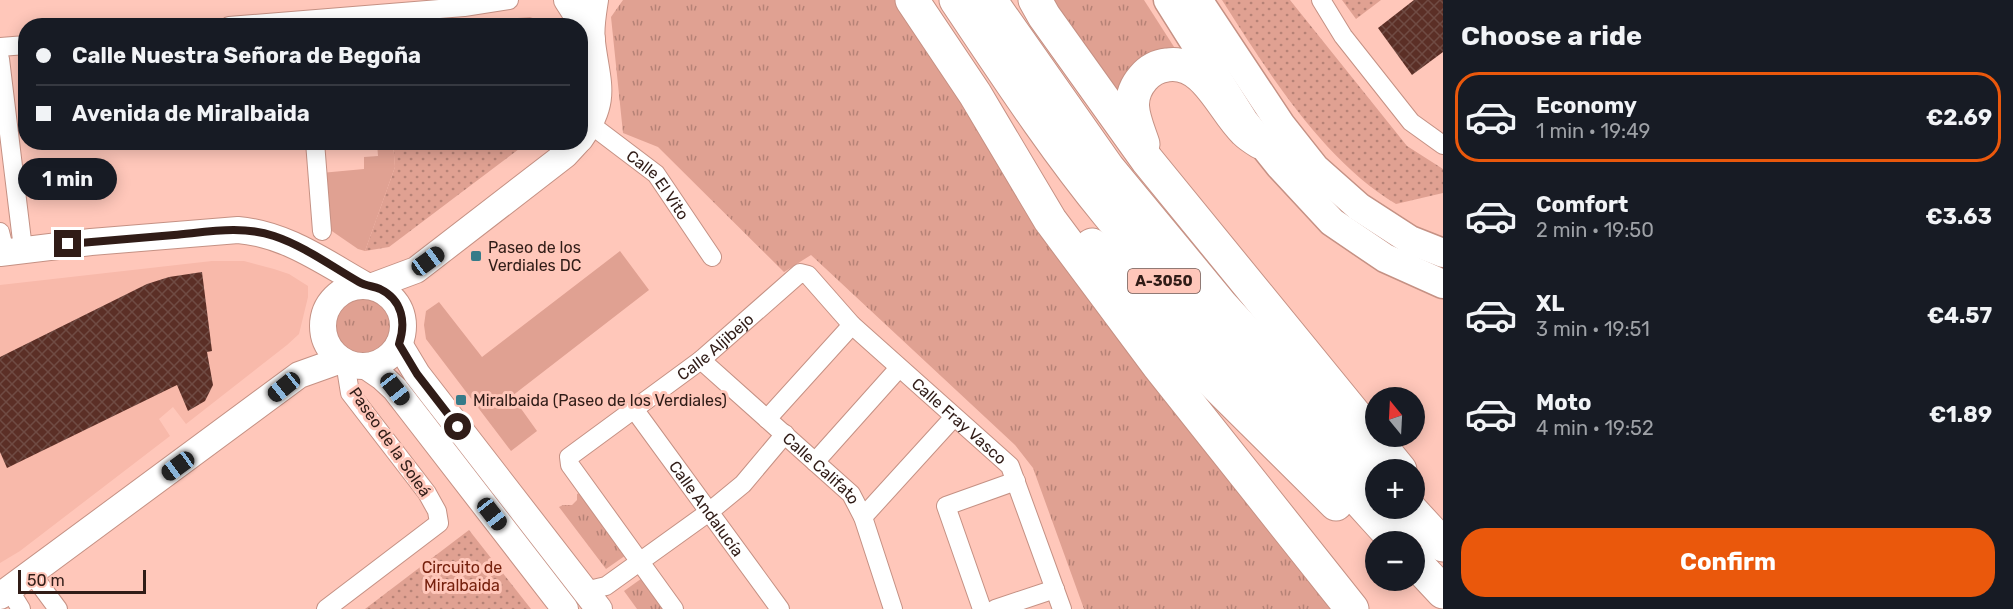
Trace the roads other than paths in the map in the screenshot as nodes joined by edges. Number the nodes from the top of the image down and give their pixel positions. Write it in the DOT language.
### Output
graph roads {
  1 [pos="509,0"];
  2 [pos="567,0"];
  3 [pos="595,0"];
  4 [pos="912,0"];
  5 [pos="956,0"];
  6 [pos="990,0"];
  7 [pos="1035,0"];
  8 [pos="1168,0"];
  9 [pos="1198,0"];
  10 [pos="1320,0"];
  11 [pos="347,18"];
  12 [pos="578,18"];
  13 [pos="588,34"];
  14 [pos="591,39"];
  15 [pos="18,46"];
  16 [pos="0,47"];
  17 [pos="0,59"];
  18 [pos="975,94"];
  19 [pos="588,126"];
  20 [pos="588,138"];
  21 [pos="1260,142"];
  22 [pos="1443,145"];
  23 [pos="316,150"];
  24 [pos="570,150"];
  25 [pos="1148,160"];
  26 [pos="322,231"];
  27 [pos="7,246"];
  28 [pos="308,252"];
  29 [pos="1443,253"];
  30 [pos="712,257"];
  31 [pos="416,270"];
  32 [pos="800,273"];
  33 [pos="1443,284"];
  34 [pos="369,286"];
  35 [pos="399,307"];
  36 [pos="325,316"];
  37 [pos="852,325"];
  38 [pos="399,344"];
  39 [pos="701,360"];
  40 [pos="351,363"];
  41 [pos="899,368"];
  42 [pos="299,375"];
  43 [pos="634,409"];
  44 [pos="954,417"];
  45 [pos="767,419"];
  46 [pos="785,434"];
  47 [pos="1392,459"];
  48 [pos="1365,461"];
  49 [pos="815,462"];
  50 [pos="1016,481"];
  51 [pos="1425,500"];
  52 [pos="709,512"];
  53 [pos="863,517"];
  54 [pos="1419,519"];
  55 [pos="1443,521"];
  56 [pos="1387,531"];
  57 [pos="1365,532"];
  58 [pos="1443,545"];
  59 [pos="640,562"];
  60 [pos="1425,573"];
  61 [pos="32,574"];
  62 [pos="1425,587"];
  63 [pos="1055,589"];
  64 [pos="1443,592"];
  65 [pos="10,599"];
  66 [pos="592,600"];
  67 [pos="1443,602"];
  68 [pos="58,609"];
  69 [pos="326,609"];
  70 [pos="565,609"];
  71 [pos="674,609"];
  72 [pos="780,609"];
  73 [pos="893,609"];
  74 [pos="982,609"];
  75 [pos="995,609"];
  76 [pos="1062,609"];
  77 [pos="1352,609"];
  1 -- 11 [label="street"];
  2 -- 12 [label="street"];
  3 -- 14 [label="street"];
  4 -- 18 [label="highway"];
  5 -- 56 [label="highway, A-3050"];
  6 -- 48 [label="highway, A-3050"];
  7 -- 25 [label="highway"];
  8 -- 21 [label="main road"];
  9 -- 29 [label="main road"];
  10 -- 22 [label="street"];
  13 -- 14 [label="street"];
  14 -- 19 [label="street"];
  15 -- 16 [label="street"];
  17 -- 27 [label="street"];
  18 -- 57 [label="highway"];
  18 -- 77 [label="highway"];
  20 -- 30 [label="street, Calle El Vito"];
  21 -- 25 [label="highway"];
  21 -- 33 [label="main road"];
  23 -- 26 [label="street"];
  24 -- 31 [label="street"];
  25 -- 47 [label="highway"];
  27 -- 28 [label="street"];
  28 -- 34 [label="street"];
  28 -- 36 [label="street"];
  31 -- 34 [label="street"];
  31 -- 35 [label="street"];
  32 -- 37 [label="street, Calle Fray Vasco"];
  32 -- 39 [label="street, Calle Aljibejo"];
  34 -- 35 [label="street"];
  34 -- 36 [label="street"];
  35 -- 38 [label="street"];
  36 -- 40 [label="street"];
  36 -- 42 [label="street"];
  37 -- 41 [label="street, Calle Fray Vasco"];
  37 -- 45 [label="street"];
  38 -- 40 [label="street"];
  38 -- 66 [label="street"];
  39 -- 43 [label="street, Calle Aljibejo"];
  39 -- 45 [label="street, Calle Califato"];
  40 -- 42 [label="street"];
  40 -- 69 [label="street, Paseo de la Soleá"];
  40 -- 70 [label="street"];
  41 -- 44 [label="street, Calle Fray Vasco"];
  41 -- 49 [label="street"];
  42 -- 61 [label="street"];
  43 -- 52 [label="street, Calle Andalucía"];
  43 -- 59 [label="street, Calle Aljibejo"];
  44 -- 50 [label="street, Calle Fray Vasco"];
  44 -- 53 [label="street"];
  45 -- 46 [label="street, Calle Califato"];
  46 -- 49 [label="street, Calle Califato"];
  46 -- 52 [label="street"];
  49 -- 53 [label="street, Calle Califato"];
  50 -- 63 [label="street, Calle Fray Vasco"];
  50 -- 74 [label="street"];
  51 -- 55 [label="highway"];
  52 -- 59 [label="street"];
  52 -- 72 [label="street, Calle Andalucía"];
  53 -- 73 [label="street, Calle Califato"];
  54 -- 58 [label="highway"];
  59 -- 66 [label="street"];
  59 -- 71 [label="street"];
  60 -- 64 [label="highway"];
  61 -- 65 [label="street"];
  61 -- 68 [label="street"];
  62 -- 67 [label="highway"];
  63 -- 75 [label="street"];
  63 -- 76 [label="street, Calle Fray Vasco"];
}
